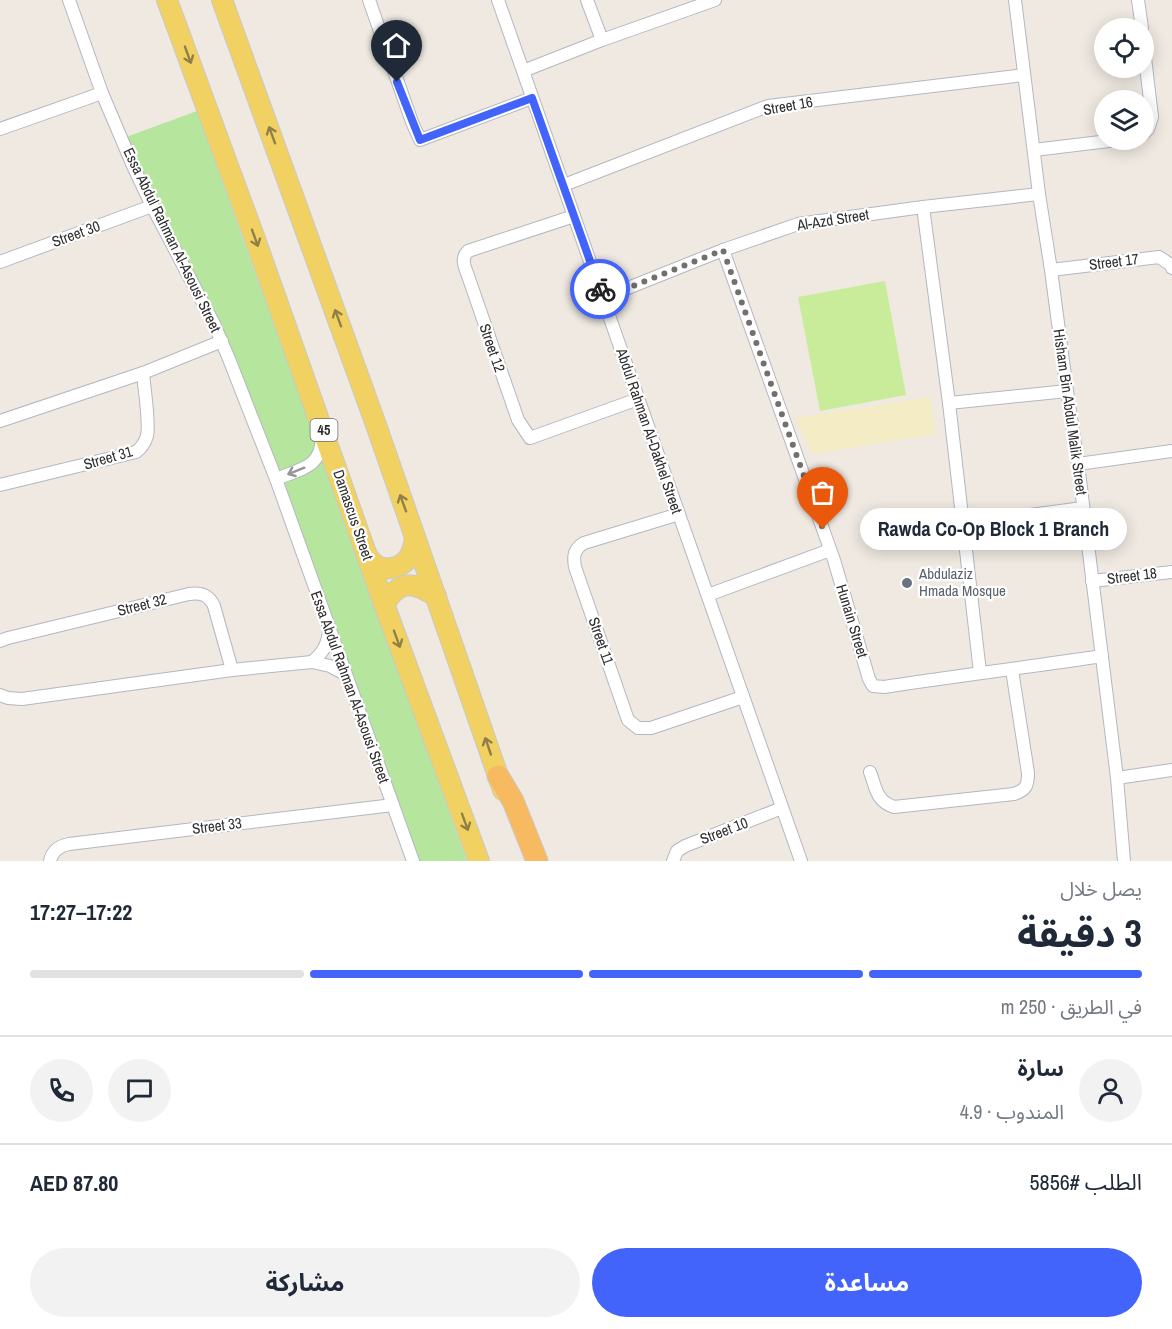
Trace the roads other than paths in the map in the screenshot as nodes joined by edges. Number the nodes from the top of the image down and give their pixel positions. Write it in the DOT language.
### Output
graph roads {
  1 [pos="69,0"];
  2 [pos="167,0"];
  3 [pos="222,0"];
  4 [pos="369,0"];
  5 [pos="498,0"];
  6 [pos="587,0"];
  7 [pos="715,0"];
  8 [pos="1016,0"];
  9 [pos="1138,0"];
  10 [pos="1141,18"];
  11 [pos="602,40"];
  12 [pos="523,71"];
  13 [pos="1024,75"];
  14 [pos="102,93"];
  15 [pos="532,98"];
  16 [pos="0,129"];
  17 [pos="1094,143"];
  18 [pos="1034,150"];
  19 [pos="564,185"];
  20 [pos="1039,194"];
  21 [pos="152,206"];
  22 [pos="923,207"];
  23 [pos="574,216"];
  24 [pos="723,250"];
  25 [pos="0,262"];
  26 [pos="1172,268"];
  27 [pos="1051,270"];
  28 [pos="603,298"];
  29 [pos="222,341"];
  30 [pos="143,373"];
  31 [pos="1067,391"];
  32 [pos="638,399"];
  33 [pos="949,403"];
  34 [pos="0,421"];
  35 [pos="320,422"];
  36 [pos="1172,451"];
  37 [pos="1078,464"];
  38 [pos="276,479"];
  39 [pos="0,485"];
  40 [pos="1083,508"];
  41 [pos="679,514"];
  42 [pos="963,524"];
  43 [pos="415,538"];
  44 [pos="830,550"];
  45 [pos="367,555"];
  46 [pos="1172,572"];
  47 [pos="1092,581"];
  48 [pos="708,595"];
  49 [pos="436,596"];
  50 [pos="384,604"];
  51 [pos="330,629"];
  52 [pos="0,641"];
  53 [pos="1102,656"];
  54 [pos="312,662"];
  55 [pos="232,670"];
  56 [pos="1012,670"];
  57 [pos="980,672"];
  58 [pos="345,674"];
  59 [pos="0,695"];
  60 [pos="743,697"];
  61 [pos="1172,770"];
  62 [pos="870,772"];
  63 [pos="498,776"];
  64 [pos="1117,778"];
  65 [pos="393,805"];
  66 [pos="782,808"];
  67 [pos="50,861"];
  68 [pos="413,861"];
  69 [pos="479,861"];
  70 [pos="527,861"];
  71 [pos="537,861"];
  72 [pos="674,861"];
  73 [pos="801,861"];
  74 [pos="1124,861"];
  1 -- 14 [label="street, Essa Abdul Rahman Al-Asousi Street"];
  2 -- 35 [label="main road, Damascus Street / 45, one-way"];
  43 -- 3 [label="main road, one-way"];
  4 -- 15 [label="street"];
  5 -- 12 [label="street, Abdul Rahman Al-Dakhel Street"];
  6 -- 11 [label="street"];
  7 -- 11 [label="street"];
  8 -- 13 [label="street, Hisham Bin Abdul Malik Street"];
  9 -- 10 [label="street"];
  11 -- 12 [label="street"];
  12 -- 15 [label="street, Abdul Rahman Al-Dakhel Street"];
  13 -- 18 [label="street, Hisham Bin Abdul Malik Street"];
  13 -- 19 [label="street, Street 16"];
  14 -- 16 [label="street"];
  14 -- 21 [label="street, Essa Abdul Rahman Al-Asousi Street"];
  15 -- 19 [label="street, Abdul Rahman Al-Dakhel Street"];
  17 -- 18 [label="street"];
  18 -- 20 [label="street, Hisham Bin Abdul Malik Street"];
  19 -- 23 [label="street, Abdul Rahman Al-Dakhel Street"];
  20 -- 22 [label="street, Al-Azd Street"];
  20 -- 27 [label="street, Hisham Bin Abdul Malik Street"];
  21 -- 25 [label="street, Street 30"];
  21 -- 29 [label="street, Essa Abdul Rahman Al-Asousi Street"];
  22 -- 24 [label="street, Al-Azd Street"];
  22 -- 33 [label="street"];
  23 -- 28 [label="street, Abdul Rahman Al-Dakhel Street"];
  23 -- 32 [label="street, Street 12"];
  24 -- 28 [label="street, Al-Azd Street"];
  24 -- 44 [label="street, Hunain Street"];
  26 -- 27 [label="street, Street 17"];
  27 -- 31 [label="street, Hisham Bin Abdul Malik Street"];
  28 -- 32 [label="street, Abdul Rahman Al-Dakhel Street"];
  29 -- 30 [label="street"];
  29 -- 38 [label="street, Essa Abdul Rahman Al-Asousi Street"];
  30 -- 34 [label="street"];
  30 -- 39 [label="street, Street 31"];
  31 -- 33 [label="street"];
  31 -- 37 [label="street, Hisham Bin Abdul Malik Street"];
  32 -- 41 [label="street, Abdul Rahman Al-Dakhel Street"];
  33 -- 42 [label="street"];
  35 -- 38 [label="street, one-way"];
  35 -- 45 [label="main road, Damascus Street / 45"];
  36 -- 37 [label="street"];
  37 -- 40 [label="street, Hisham Bin Abdul Malik Street"];
  38 -- 51 [label="street, Essa Abdul Rahman Al-Asousi Street"];
  40 -- 42 [label="street"];
  40 -- 47 [label="street, Hisham Bin Abdul Malik Street"];
  41 -- 48 [label="street, Abdul Rahman Al-Dakhel Street"];
  41 -- 60 [label="street, Street 11"];
  42 -- 57 [label="street"];
  43 -- 45 [label="main road"];
  43 -- 49 [label="main road"];
  44 -- 48 [label="street"];
  44 -- 57 [label="street, Hunain Street"];
  45 -- 50 [label="main road, Damascus Street / 45"];
  46 -- 47 [label="street, Street 18"];
  47 -- 53 [label="street, Hisham Bin Abdul Malik Street"];
  48 -- 60 [label="street, Abdul Rahman Al-Dakhel Street"];
  49 -- 50 [label="main road"];
  63 -- 49 [label="main road, one-way"];
  50 -- 69 [label="main road, Damascus Street / 45, one-way"];
  51 -- 54 [label="street"];
  51 -- 58 [label="street, Essa Abdul Rahman Al-Asousi Street"];
  52 -- 55 [label="street, Street 32"];
  53 -- 56 [label="street, Hunain Street"];
  53 -- 64 [label="street, Hisham Bin Abdul Malik Street"];
  54 -- 55 [label="street"];
  54 -- 58 [label="street"];
  55 -- 59 [label="street"];
  56 -- 57 [label="street, Hunain Street"];
  56 -- 62 [label="street"];
  58 -- 65 [label="street, Essa Abdul Rahman Al-Asousi Street"];
  60 -- 66 [label="street, Abdul Rahman Al-Dakhel Street"];
  61 -- 64 [label="street"];
  63 -- 70 [label="main road"];
  63 -- 71 [label="highway"];
  64 -- 74 [label="street, Hisham Bin Abdul Malik Street"];
  65 -- 67 [label="street, Street 33"];
  65 -- 68 [label="street, Essa Abdul Rahman Al-Asousi Street"];
  66 -- 72 [label="street, Street 10"];
  66 -- 73 [label="street, Abdul Rahman Al-Dakhel Street"];
}
